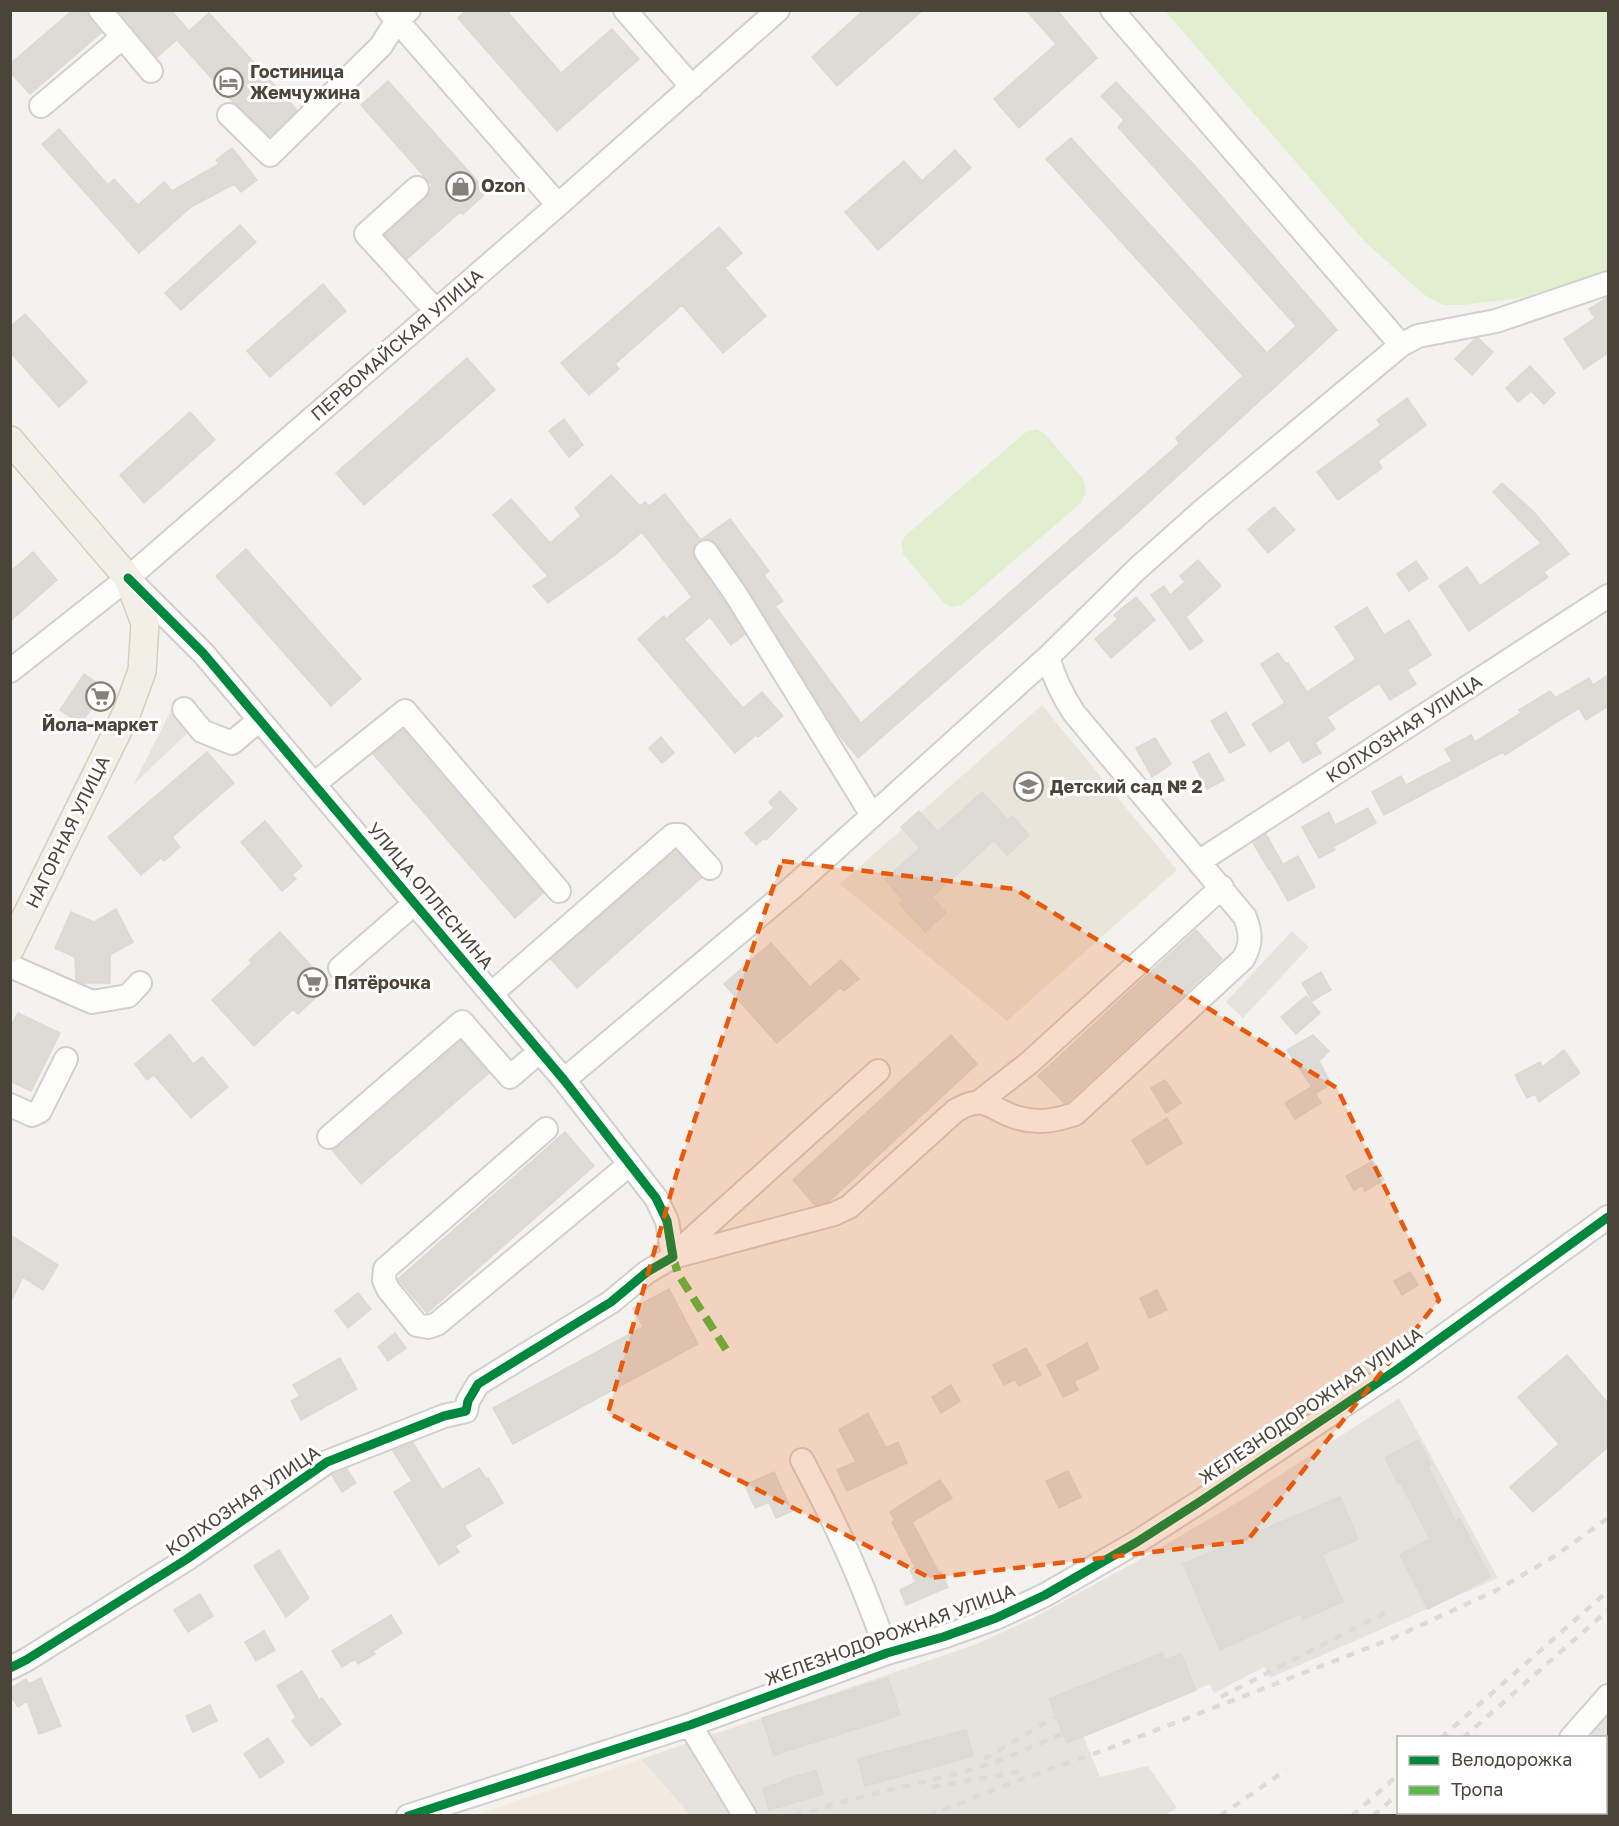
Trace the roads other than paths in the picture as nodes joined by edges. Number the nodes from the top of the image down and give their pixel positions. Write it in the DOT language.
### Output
graph roads {
  1 [pos="100,10"];
  2 [pos="626,10"];
  3 [pos="778,10"];
  4 [pos="1112,10"];
  5 [pos="398,14"];
  6 [pos="123,37"];
  7 [pos="152,71"];
  8 [pos="692,87"];
  9 [pos="41,106"];
  10 [pos="229,115"];
  11 [pos="417,188"];
  12 [pos="558,205"];
  13 [pos="1608,283"];
  14 [pos="436,311"];
  15 [pos="1401,345"];
  16 [pos="10,440"];
  17 [pos="706,552"];
  18 [pos="128,578"];
  19 [pos="1608,596"];
  20 [pos="1048,657"];
  21 [pos="10,671"];
  22 [pos="184,709"];
  23 [pos="260,720"];
  24 [pos="314,784"];
  25 [pos="872,815"];
  26 [pos="1200,861"];
  27 [pos="710,868"];
  28 [pos="1222,887"];
  29 [pos="559,891"];
  30 [pos="415,903"];
  31 [pos="10,949"];
  32 [pos="10,966"];
  33 [pos="340,968"];
  34 [pos="140,983"];
  35 [pos="491,994"];
  36 [pos="540,1051"];
  37 [pos="66,1059"];
  38 [pos="878,1071"];
  39 [pos="564,1080"];
  40 [pos="979,1102"];
  41 [pos="10,1105"];
  42 [pos="546,1130"];
  43 [pos="329,1137"];
  44 [pos="630,1164"];
  45 [pos="1608,1218"];
  46 [pos="673,1257"];
  47 [pos="802,1460"];
  48 [pos="887,1653"];
  49 [pos="10,1668"];
  50 [pos="1608,1696"];
  51 [pos="690,1725"];
  52 [pos="1572,1736"];
  53 [pos="408,1815"];
  54 [pos="744,1815"];
  1 -- 6 [label="street"];
  2 -- 8 [label="street"];
  3 -- 8 [label="street, ПЕРВОМАЙСКАЯ УЛИЦА"];
  4 -- 15 [label="street"];
  5 -- 10 [label="street"];
  5 -- 12 [label="street"];
  6 -- 7 [label="street"];
  6 -- 9 [label="street"];
  8 -- 12 [label="street, ПЕРВОМАЙСКАЯ УЛИЦА"];
  11 -- 14 [label="street"];
  12 -- 14 [label="street, ПЕРВОМАЙСКАЯ УЛИЦА"];
  13 -- 15 [label="street"];
  14 -- 18 [label="street, ПЕРВОМАЙСКАЯ УЛИЦА"];
  15 -- 20 [label="street"];
  16 -- 18 [label="main road, УЛИЦА ОПЛЕСНИНА"];
  17 -- 25 [label="street"];
  18 -- 21 [label="street, ПЕРВОМАЙСКАЯ УЛИЦА"];
  18 -- 23 [label="street, УЛИЦА ОПЛЕСНИНА"];
  18 -- 31 [label="main road, НАГОРНАЯ УЛИЦА"];
  19 -- 26 [label="street, КОЛХОЗНАЯ УЛИЦА"];
  20 -- 25 [label="street"];
  20 -- 26 [label="street"];
  22 -- 23 [label="street"];
  23 -- 24 [label="street, УЛИЦА ОПЛЕСНИНА"];
  24 -- 29 [label="street"];
  24 -- 30 [label="street, УЛИЦА ОПЛЕСНИНА"];
  25 -- 39 [label="street"];
  26 -- 28 [label="street"];
  27 -- 35 [label="street"];
  28 -- 40 [label="street"];
  28 -- 40 [label="street"];
  30 -- 33 [label="street"];
  30 -- 35 [label="street, УЛИЦА ОПЛЕСНИНА"];
  32 -- 34 [label="street"];
  35 -- 36 [label="street, УЛИЦА ОПЛЕСНИНА"];
  36 -- 39 [label="street, УЛИЦА ОПЛЕСНИНА"];
  36 -- 43 [label="street"];
  37 -- 41 [label="street"];
  38 -- 46 [label="street"];
  39 -- 44 [label="street, УЛИЦА ОПЛЕСНИНА"];
  40 -- 46 [label="street"];
  42 -- 44 [label="street"];
  44 -- 46 [label="street, УЛИЦА ОПЛЕСНИНА"];
  45 -- 48 [label="street, ЖЕЛЕЗНОДОРОЖНАЯ УЛИЦА"];
  46 -- 49 [label="street, КОЛХОЗНАЯ УЛИЦА"];
  47 -- 48 [label="street"];
  48 -- 51 [label="street, ЖЕЛЕЗНОДОРОЖНАЯ УЛИЦА"];
  50 -- 52 [label="street"];
  51 -- 53 [label="street, ЖЕЛЕЗНОДОРОЖНАЯ УЛИЦА"];
  51 -- 54 [label="street"];
}
